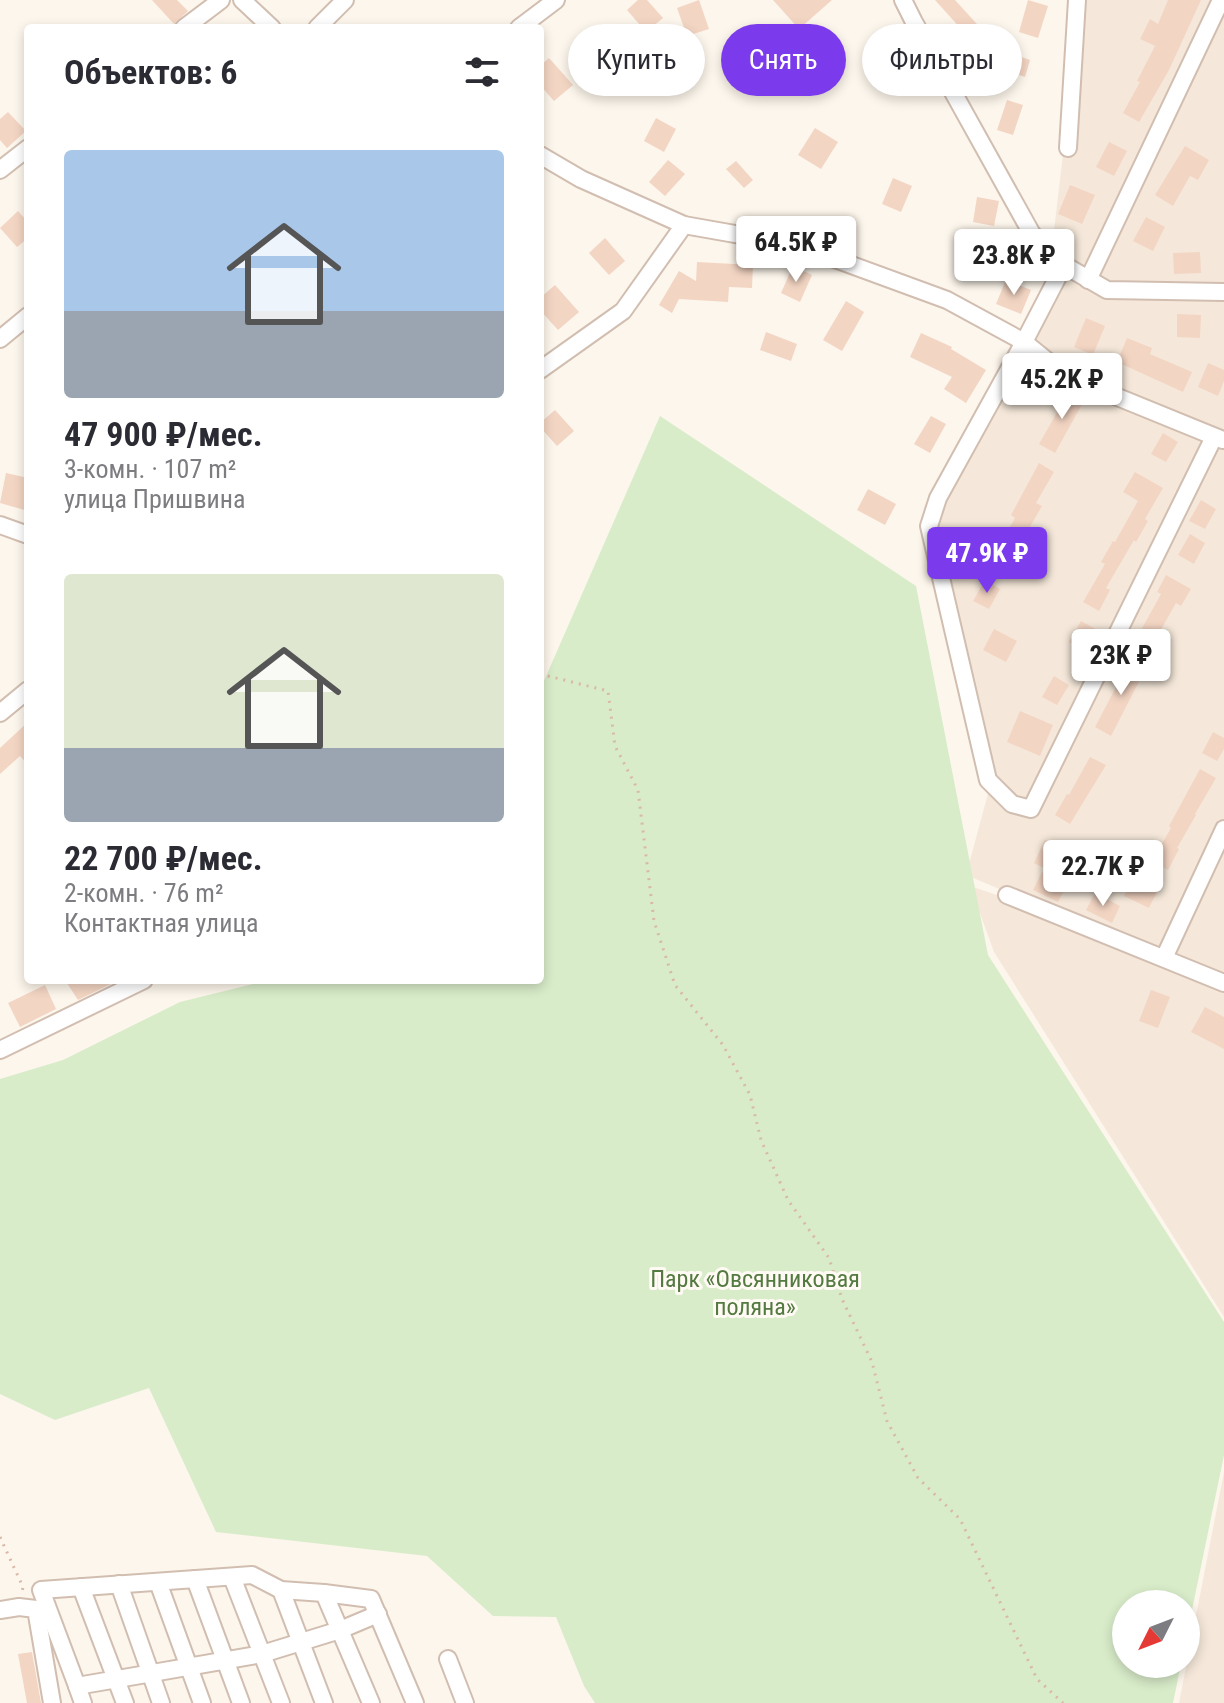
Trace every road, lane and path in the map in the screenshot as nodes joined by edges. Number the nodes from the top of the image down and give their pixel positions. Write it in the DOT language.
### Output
graph roads {
  1 [pos="221,0"];
  2 [pos="242,0"];
  3 [pos="345,0"];
  4 [pos="556,0"];
  5 [pos="903,0"];
  6 [pos="1077,0"];
  7 [pos="1221,0"];
  8 [pos="189,24"];
  9 [pos="268,24"];
  10 [pos="321,24"];
  11 [pos="524,24"];
  12 [pos="1068,148"];
  13 [pos="24,151"];
  14 [pos="544,157"];
  15 [pos="0,170"];
  16 [pos="684,225"];
  17 [pos="1064,265"];
  18 [pos="1088,280"];
  19 [pos="1224,292"];
  20 [pos="24,319"];
  21 [pos="0,339"];
  22 [pos="1024,342"];
  23 [pos="544,367"];
  24 [pos="1219,439"];
  25 [pos="0,525"];
  26 [pos="24,534"];
  27 [pos="544,675"];
  28 [pos="24,693"];
  29 [pos="0,713"];
  30 [pos="1224,829"];
  31 [pos="1007,895"];
  32 [pos="1164,958"];
  33 [pos="1224,983"];
  34 [pos="136,984"];
  35 [pos="0,1050"];
  36 [pos="0,1537"];
  37 [pos="232,1577"];
  38 [pos="195,1579"];
  39 [pos="158,1582"];
  40 [pos="119,1584"];
  41 [pos="81,1587"];
  42 [pos="281,1590"];
  43 [pos="324,1593"];
  44 [pos="28,1608"];
  45 [pos="0,1610"];
  46 [pos="378,1614"];
  47 [pos="340,1630"];
  48 [pos="300,1641"];
  49 [pos="262,1654"];
  50 [pos="448,1659"];
  51 [pos="225,1660"];
  52 [pos="188,1667"];
  53 [pos="150,1673"];
  54 [pos="116,1679"];
  55 [pos="77,1686"];
  56 [pos="52,1703"];
  57 [pos="83,1703"];
  58 [pos="125,1703"];
  59 [pos="161,1703"];
  60 [pos="202,1703"];
  61 [pos="241,1703"];
  62 [pos="281,1703"];
  63 [pos="324,1703"];
  64 [pos="371,1703"];
  65 [pos="415,1703"];
  66 [pos="465,1703"];
  67 [pos="1063,1703"];
  1 -- 8 [label="street"];
  2 -- 9 [label="street"];
  3 -- 10 [label="street"];
  4 -- 11 [label="street"];
  5 -- 17 [label="street"];
  6 -- 12 [label="street"];
  7 -- 18 [label="street"];
  13 -- 15 [label="street"];
  14 -- 16 [label="street"];
  16 -- 22 [label="street"];
  16 -- 23 [label="street"];
  17 -- 18 [label="street"];
  17 -- 22 [label="street"];
  18 -- 19 [label="street"];
  20 -- 21 [label="street"];
  22 -- 24 [label="street"];
  22 -- 24 [label="street"];
  25 -- 26 [label="street"];
  27 -- 67 [label="path"];
  28 -- 29 [label="street"];
  30 -- 32 [label="street"];
  31 -- 32 [label="street"];
  32 -- 33 [label="street"];
  34 -- 35 [label="street"];
  36 -- 44 [label="path"];
  37 -- 38 [label="street"];
  37 -- 42 [label="street"];
  37 -- 49 [label="street"];
  38 -- 39 [label="street"];
  38 -- 51 [label="street"];
  39 -- 40 [label="street"];
  39 -- 52 [label="street"];
  40 -- 41 [label="street"];
  40 -- 53 [label="street"];
  41 -- 54 [label="street"];
  41 -- 55 [label="street"];
  42 -- 43 [label="street"];
  42 -- 48 [label="street"];
  43 -- 46 [label="street"];
  43 -- 47 [label="street"];
  44 -- 45 [label="street"];
  44 -- 56 [label="street"];
  46 -- 47 [label="street"];
  46 -- 65 [label="street"];
  47 -- 48 [label="street"];
  47 -- 64 [label="street"];
  48 -- 49 [label="street"];
  48 -- 63 [label="street"];
  49 -- 51 [label="street"];
  49 -- 62 [label="street"];
  50 -- 66 [label="street"];
  51 -- 52 [label="street"];
  51 -- 61 [label="street"];
  52 -- 53 [label="street"];
  52 -- 60 [label="street"];
  53 -- 54 [label="street"];
  53 -- 59 [label="street"];
  54 -- 55 [label="street"];
  54 -- 58 [label="street"];
  55 -- 57 [label="street"];
}
